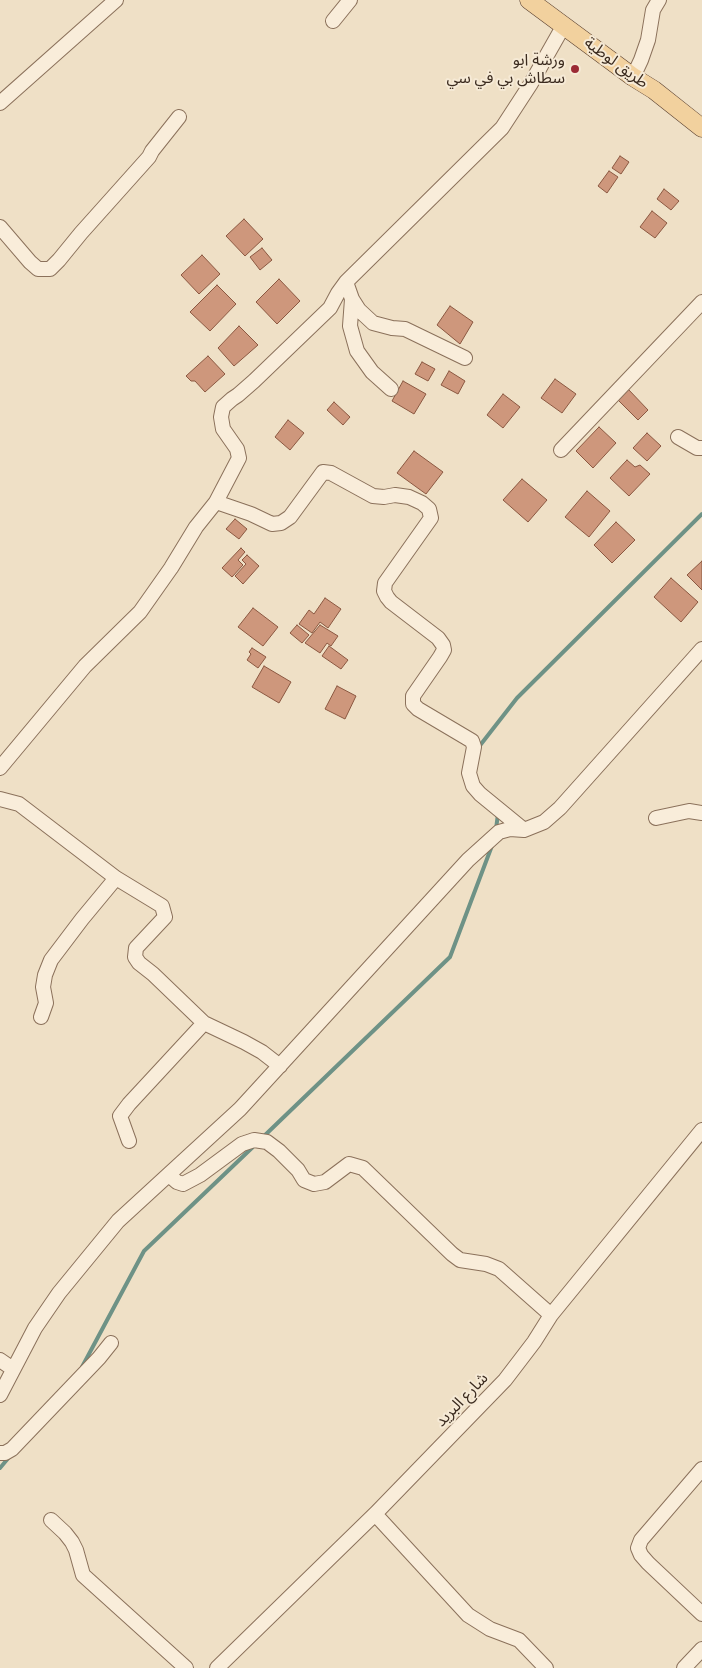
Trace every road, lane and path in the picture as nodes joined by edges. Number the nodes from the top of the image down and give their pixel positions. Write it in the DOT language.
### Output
graph roads {
  1 [pos="116,0"];
  2 [pos="350,0"];
  3 [pos="529,0"];
  4 [pos="659,0"];
  5 [pos="333,21"];
  6 [pos="564,25"];
  7 [pos="632,76"];
  8 [pos="0,103"];
  9 [pos="179,117"];
  10 [pos="702,128"];
  11 [pos="0,227"];
  12 [pos="346,282"];
  13 [pos="352,299"];
  14 [pos="702,302"];
  15 [pos="465,358"];
  16 [pos="391,389"];
  17 [pos="678,437"];
  18 [pos="702,448"];
  19 [pos="561,450"];
  20 [pos="216,502"];
  21 [pos="702,649"];
  22 [pos="0,768"];
  23 [pos="0,800"];
  24 [pos="702,813"];
  25 [pos="656,818"];
  26 [pos="524,830"];
  27 [pos="116,878"];
  28 [pos="41,1018"];
  29 [pos="204,1023"];
  30 [pos="280,1066"];
  31 [pos="702,1130"];
  32 [pos="129,1141"];
  33 [pos="169,1175"];
  34 [pos="551,1315"];
  35 [pos="111,1343"];
  36 [pos="0,1360"];
  37 [pos="13,1369"];
  38 [pos="0,1395"];
  39 [pos="0,1453"];
  40 [pos="702,1469"];
  41 [pos="375,1514"];
  42 [pos="51,1520"];
  43 [pos="702,1614"];
  44 [pos="702,1649"];
  45 [pos="186,1668"];
  46 [pos="217,1668"];
  47 [pos="546,1668"];
  48 [pos="684,1668"];
  1 -- 8 [label="street"];
  2 -- 5 [label="street"];
  3 -- 6 [label="main road, طريق لوطية"];
  4 -- 7 [label="street"];
  6 -- 7 [label="main road, طريق لوطية"];
  6 -- 12 [label="street"];
  7 -- 10 [label="main road, طريق لوطية"];
  9 -- 11 [label="street"];
  12 -- 13 [label="street"];
  12 -- 20 [label="street"];
  13 -- 15 [label="street"];
  13 -- 16 [label="street"];
  14 -- 19 [label="street"];
  17 -- 18 [label="street"];
  20 -- 22 [label="street"];
  20 -- 26 [label="street"];
  21 -- 26 [label="street"];
  23 -- 27 [label="street"];
  24 -- 25 [label="street"];
  26 -- 30 [label="street"];
  27 -- 28 [label="street"];
  27 -- 29 [label="street"];
  29 -- 30 [label="street"];
  29 -- 32 [label="street"];
  30 -- 33 [label="street"];
  31 -- 34 [label="street, شارع البريد"];
  33 -- 34 [label="street"];
  33 -- 37 [label="street"];
  34 -- 41 [label="street, شارع البريد"];
  35 -- 39 [label="street"];
  36 -- 37 [label="street"];
  37 -- 38 [label="street"];
  40 -- 43 [label="street"];
  41 -- 46 [label="street, شارع البريد"];
  41 -- 47 [label="street"];
  42 -- 45 [label="street"];
  44 -- 48 [label="street"];
}
